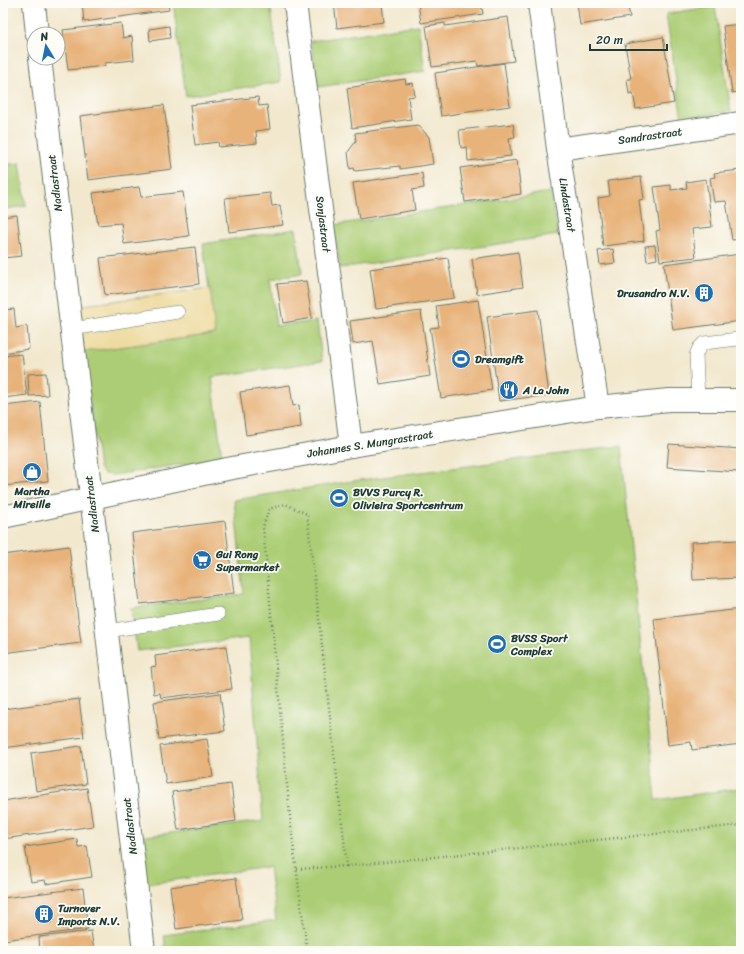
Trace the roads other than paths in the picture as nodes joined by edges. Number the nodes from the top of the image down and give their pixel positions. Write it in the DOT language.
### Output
graph roads {
  1 [pos="34,3"];
  2 [pos="295,3"];
  3 [pos="539,3"];
  4 [pos="36,26"];
  5 [pos="41,66"];
  6 [pos="741,123"];
  7 [pos="558,149"];
  8 [pos="178,312"];
  9 [pos="72,329"];
  10 [pos="741,340"];
  11 [pos="698,400"];
  12 [pos="741,400"];
  13 [pos="598,407"];
  14 [pos="351,446"];
  15 [pos="92,497"];
  16 [pos="3,517"];
  17 [pos="218,614"];
  18 [pos="107,631"];
  19 [pos="144,951"];
  1 -- 4 [label="street"];
  2 -- 14 [label="street, Sonjastraat"];
  3 -- 7 [label="street, Lindastraat"];
  5 -- 9 [label="street, Nadiastraat"];
  6 -- 7 [label="street, Sandrastraat"];
  7 -- 13 [label="street, Lindastraat"];
  8 -- 9 [label="lane"];
  9 -- 15 [label="street, Nadiastraat"];
  10 -- 11 [label="lane"];
  11 -- 12 [label="street, Johannes S. Mungrastraat"];
  11 -- 13 [label="street, Johannes S. Mungrastraat"];
  13 -- 14 [label="street, Johannes S. Mungrastraat"];
  14 -- 15 [label="street, Johannes S. Mungrastraat"];
  15 -- 16 [label="street, Johannes S. Mungrastraat"];
  15 -- 18 [label="street, Nadiastraat"];
  17 -- 18 [label="lane"];
  18 -- 19 [label="street, Nadiastraat"];
}
